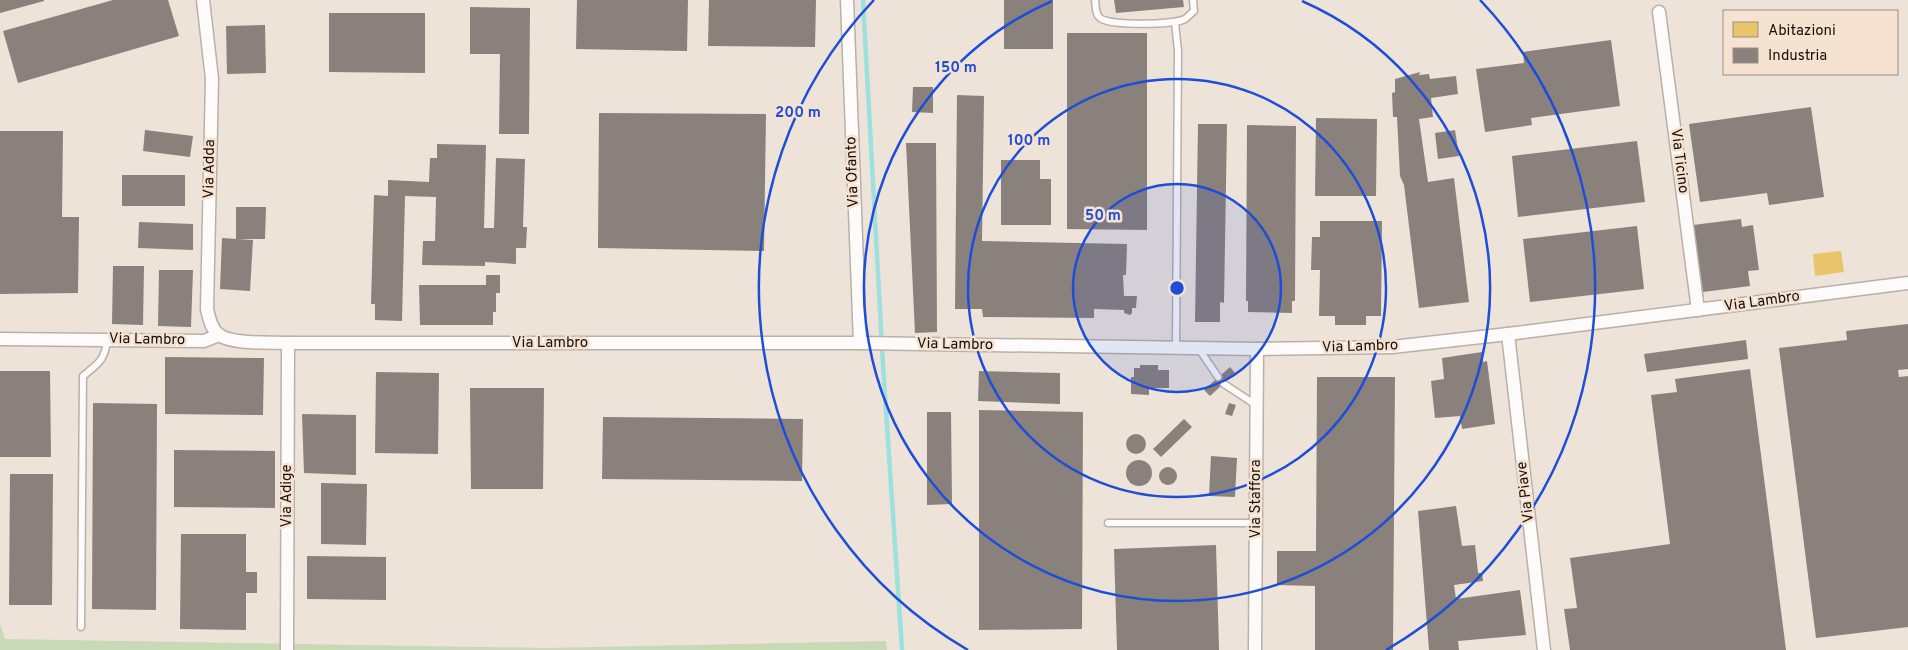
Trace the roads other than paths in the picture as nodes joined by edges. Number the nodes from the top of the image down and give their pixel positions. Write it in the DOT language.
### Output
graph roads {
  1 [pos="203,0"];
  2 [pos="847,0"];
  3 [pos="1095,0"];
  4 [pos="1193,0"];
  5 [pos="1659,12"];
  6 [pos="1174,22"];
  7 [pos="1908,283"];
  8 [pos="1698,310"];
  9 [pos="1508,334"];
  10 [pos="219,335"];
  11 [pos="0,339"];
  12 [pos="107,340"];
  13 [pos="288,343"];
  14 [pos="864,344"];
  15 [pos="1176,347"];
  16 [pos="1199,348"];
  17 [pos="1257,349"];
  18 [pos="1218,377"];
  19 [pos="1224,384"];
  20 [pos="1257,406"];
  21 [pos="1108,523"];
  22 [pos="1255,523"];
  23 [pos="81,626"];
  24 [pos="287,650"];
  25 [pos="1255,650"];
  26 [pos="1544,650"];
  1 -- 10 [label="street, Via Adda"];
  2 -- 14 [label="street, Via Ofanto"];
  3 -- 6 [label="lane"];
  4 -- 6 [label="lane"];
  5 -- 8 [label="street, Via Ticino"];
  6 -- 15 [label="lane"];
  7 -- 8 [label="street, Via Lambro"];
  8 -- 9 [label="street, Via Lambro"];
  9 -- 17 [label="street, Via Lambro"];
  9 -- 26 [label="street, Via Piave"];
  10 -- 12 [label="street, Via Lambro"];
  10 -- 13 [label="street, Via Lambro"];
  11 -- 12 [label="street, Via Lambro"];
  12 -- 23 [label="lane"];
  13 -- 14 [label="street, Via Lambro"];
  13 -- 24 [label="street, Via Adige"];
  14 -- 15 [label="street, Via Lambro"];
  15 -- 16 [label="street, Via Lambro"];
  16 -- 17 [label="street, Via Lambro"];
  16 -- 18 [label="lane"];
  17 -- 20 [label="street, Via Staffora"];
  19 -- 20 [label="lane"];
  20 -- 22 [label="street, Via Staffora"];
  21 -- 22 [label="lane"];
  22 -- 25 [label="street, Via Staffora"];
}
